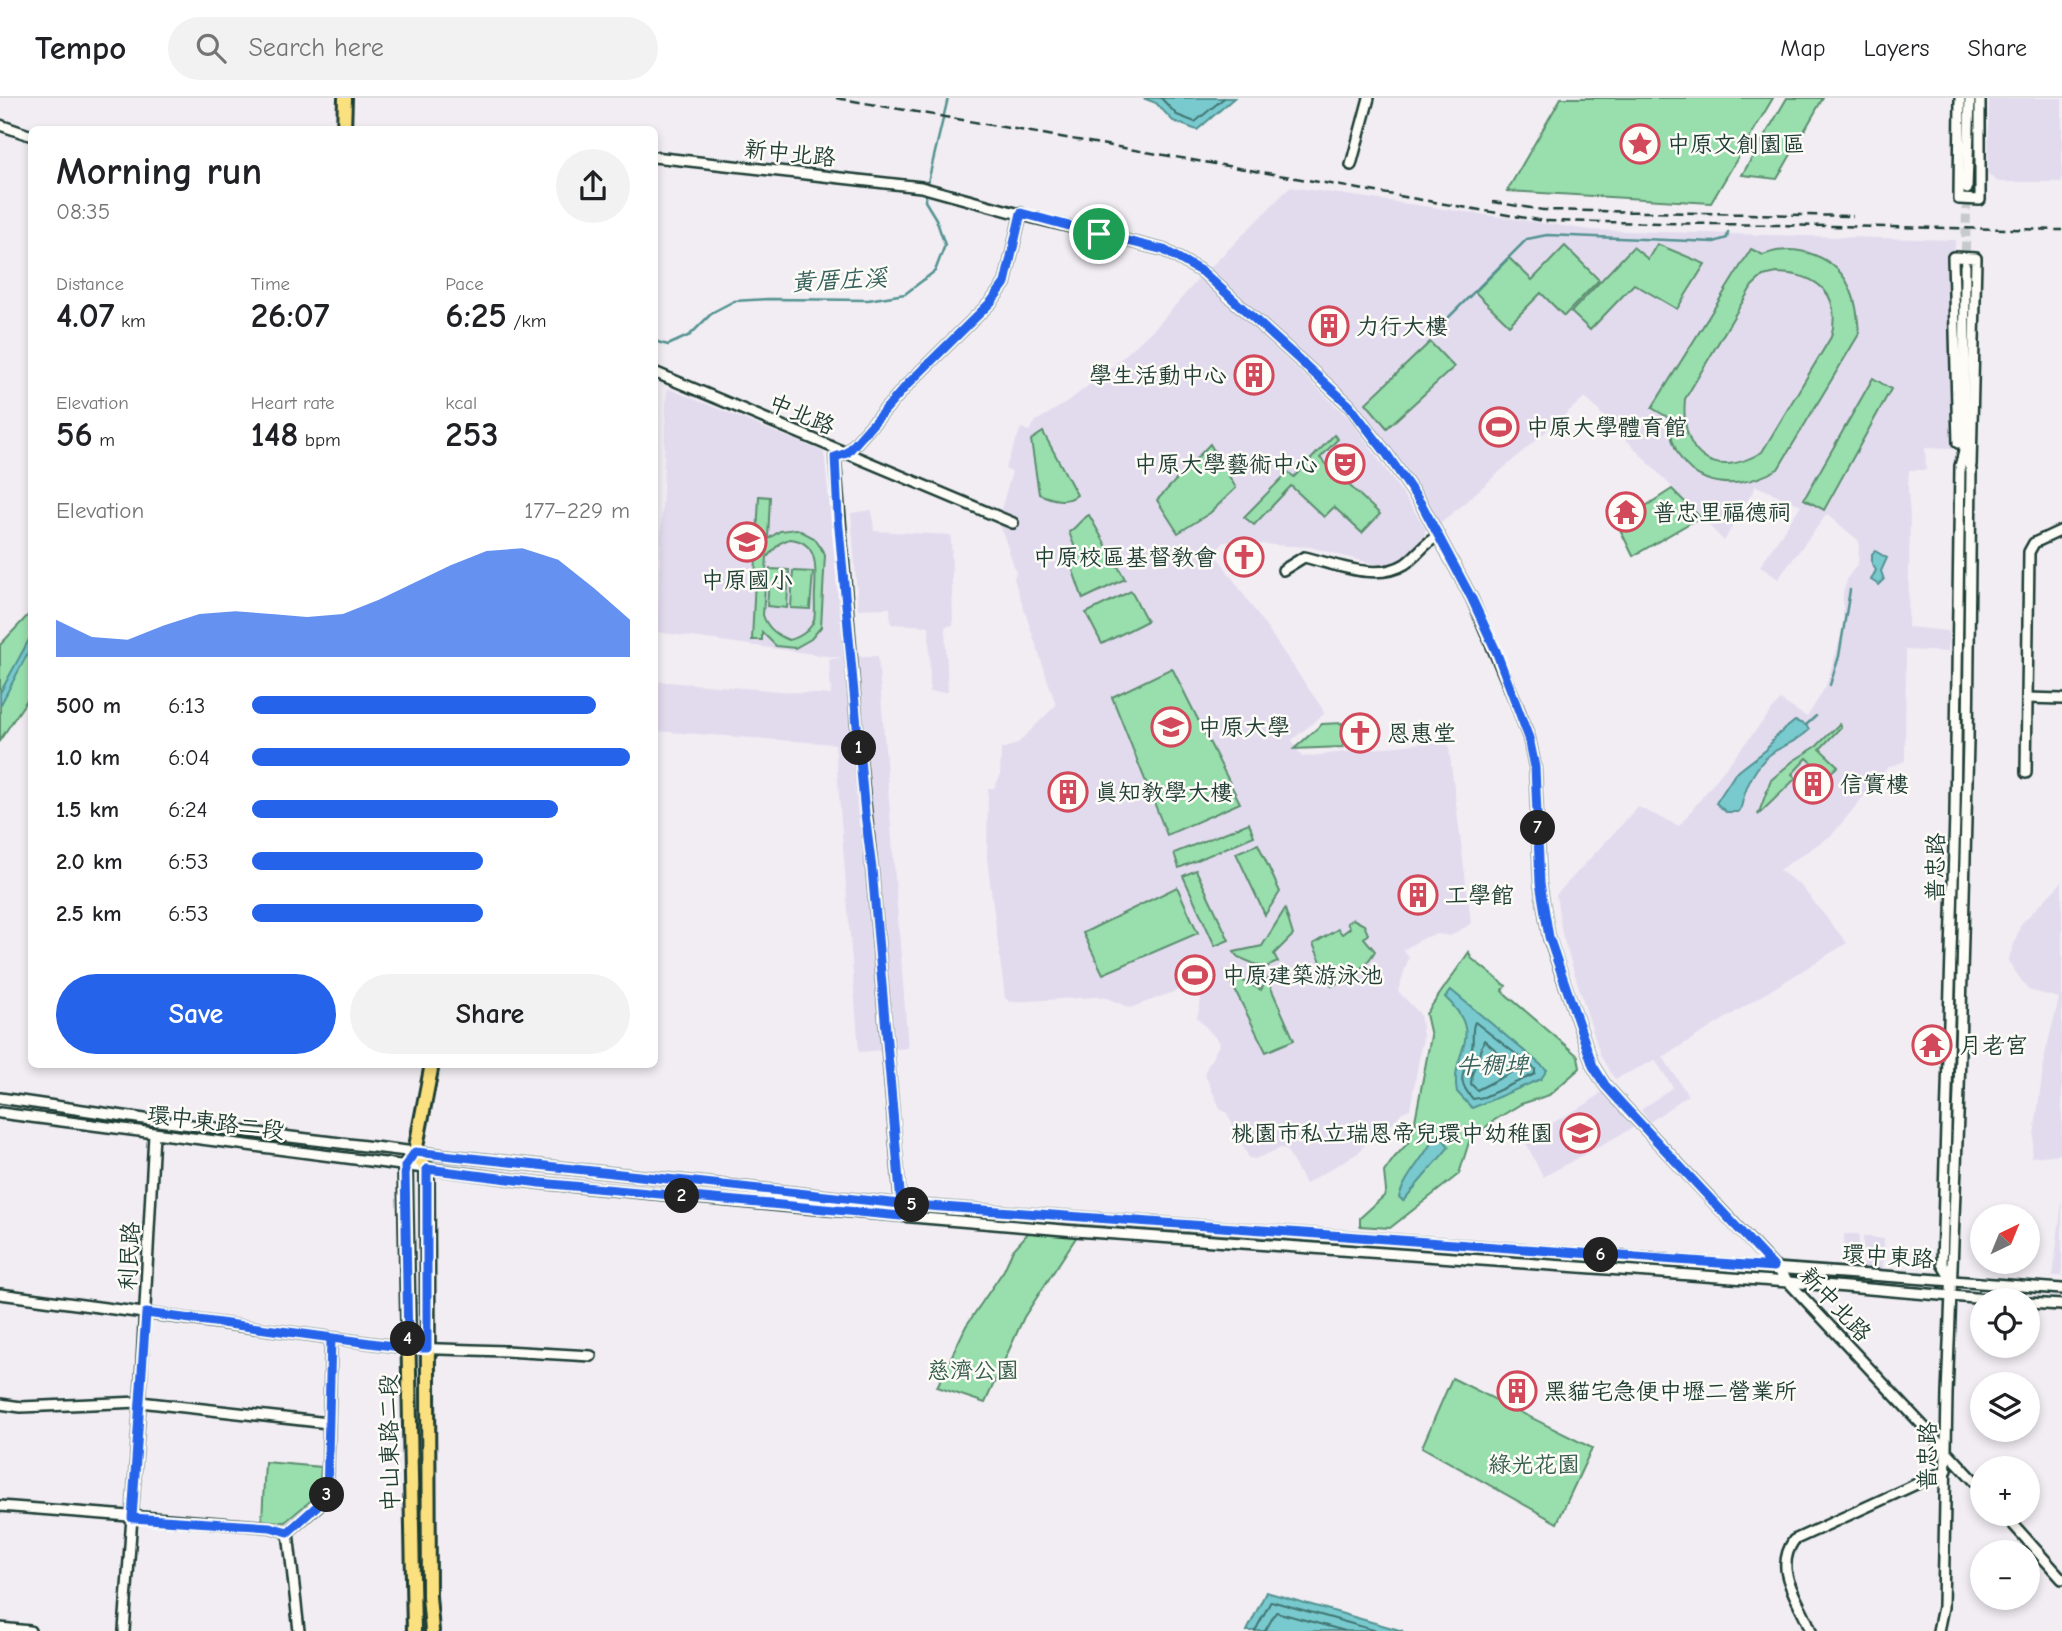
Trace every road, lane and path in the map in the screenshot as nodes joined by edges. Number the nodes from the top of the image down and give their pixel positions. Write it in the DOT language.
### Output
graph roads {
  1 [pos="345,98"];
  2 [pos="1369,98"];
  3 [pos="1960,98"];
  4 [pos="1970,98"];
  5 [pos="1980,98"];
  6 [pos="0,125"];
  7 [pos="344,126"];
  8 [pos="28,135"];
  9 [pos="658,157"];
  10 [pos="1352,165"];
  11 [pos="1967,189"];
  12 [pos="1021,213"];
  13 [pos="1965,266"];
  14 [pos="658,374"];
  15 [pos="1964,452"];
  16 [pos="847,453"];
  17 [pos="1960,466"];
  18 [pos="1971,470"];
  19 [pos="1013,523"];
  20 [pos="2062,530"];
  21 [pos="1438,536"];
  22 [pos="1283,570"];
  23 [pos="2027,698"];
  24 [pos="2062,699"];
  25 [pos="2026,774"];
  26 [pos="431,1068"];
  27 [pos="0,1098"];
  28 [pos="0,1113"];
  29 [pos="154,1133"];
  30 [pos="415,1152"];
  31 [pos="405,1166"];
  32 [pos="427,1169"];
  33 [pos="901,1204"];
  34 [pos="901,1216"];
  35 [pos="1774,1267"];
  36 [pos="1952,1280"];
  37 [pos="1788,1282"];
  38 [pos="2062,1289"];
  39 [pos="0,1294"];
  40 [pos="1952,1297"];
  41 [pos="1970,1298"];
  42 [pos="2040,1304"];
  43 [pos="2062,1305"];
  44 [pos="146,1313"];
  45 [pos="331,1338"];
  46 [pos="408,1348"];
  47 [pos="427,1348"];
  48 [pos="591,1356"];
  49 [pos="140,1402"];
  50 [pos="0,1405"];
  51 [pos="328,1423"];
  52 [pos="1947,1450"];
  53 [pos="1947,1470"];
  54 [pos="1970,1476"];
  55 [pos="0,1506"];
  56 [pos="132,1518"];
  57 [pos="2015,1526"];
  58 [pos="288,1532"];
  59 [pos="2062,1579"];
  60 [pos="0,1628"];
  61 [pos="30,1631"];
  62 [pos="124,1631"];
  63 [pos="299,1631"];
  64 [pos="414,1631"];
  65 [pos="432,1631"];
  66 [pos="1811,1631"];
  67 [pos="1938,1631"];
  1 -- 7 [label="main road"];
  2 -- 10 [label="street"];
  3 -- 5 [label="street"];
  4 -- 11 [label="street"];
  6 -- 8 [label="street"];
  9 -- 12 [label="street, 新中北路"];
  12 -- 16 [label="street"];
  12 -- 21 [label="street, 新中北路"];
  13 -- 15 [label="street, 普忠路"];
  14 -- 16 [label="street, 中北路"];
  15 -- 17 [label="street, 普忠路"];
  15 -- 18 [label="street, 普忠路"];
  16 -- 19 [label="street, 中北路"];
  16 -- 33 [label="street"];
  17 -- 18 [label="street"];
  17 -- 36 [label="street, 普忠路"];
  18 -- 36 [label="street, 普忠路"];
  20 -- 23 [label="street"];
  21 -- 22 [label="street"];
  21 -- 35 [label="street, 新中北路"];
  23 -- 24 [label="street"];
  23 -- 25 [label="street"];
  26 -- 30 [label="main road"];
  27 -- 30 [label="street, 環中東路二段"];
  28 -- 29 [label="street, 環中東路二段"];
  29 -- 31 [label="street, 環中東路二段"];
  29 -- 44 [label="street, 利民路"];
  30 -- 31 [label="main road"];
  30 -- 32 [label="main road"];
  30 -- 33 [label="street, 環中東路"];
  31 -- 32 [label="street, 環中東路二段"];
  31 -- 46 [label="main road, 中山東路二段"];
  32 -- 34 [label="street, 環中東路"];
  32 -- 47 [label="main road, 中山東路二段"];
  33 -- 34 [label="street"];
  33 -- 35 [label="street, 環中東路"];
  34 -- 37 [label="street, 環中東路"];
  35 -- 36 [label="street, 環中東路"];
  35 -- 37 [label="street, 新中北路"];
  36 -- 38 [label="street, 環中東路"];
  36 -- 40 [label="street, 普忠路"];
  37 -- 40 [label="street, 環中東路"];
  37 -- 52 [label="street, 新中北路"];
  39 -- 44 [label="street"];
  40 -- 41 [label="street, 環中東路"];
  40 -- 52 [label="street, 普忠路"];
  42 -- 43 [label="street"];
  44 -- 45 [label="street"];
  44 -- 49 [label="street, 利民路"];
  45 -- 46 [label="street"];
  45 -- 51 [label="street"];
  46 -- 47 [label="street"];
  46 -- 64 [label="main road, 中山東路二段"];
  47 -- 48 [label="street"];
  47 -- 65 [label="main road, 中山東路二段"];
  49 -- 50 [label="street"];
  49 -- 51 [label="street"];
  49 -- 56 [label="street, 利民路"];
  51 -- 58 [label="street"];
  52 -- 53 [label="street, 普忠路"];
  52 -- 54 [label="street, 新中北路"];
  53 -- 66 [label="street"];
  53 -- 67 [label="street, 普忠路"];
  55 -- 56 [label="street"];
  56 -- 58 [label="street"];
  56 -- 62 [label="street, 利民路"];
  57 -- 59 [label="street"];
  58 -- 63 [label="street"];
  60 -- 61 [label="street"];
}
